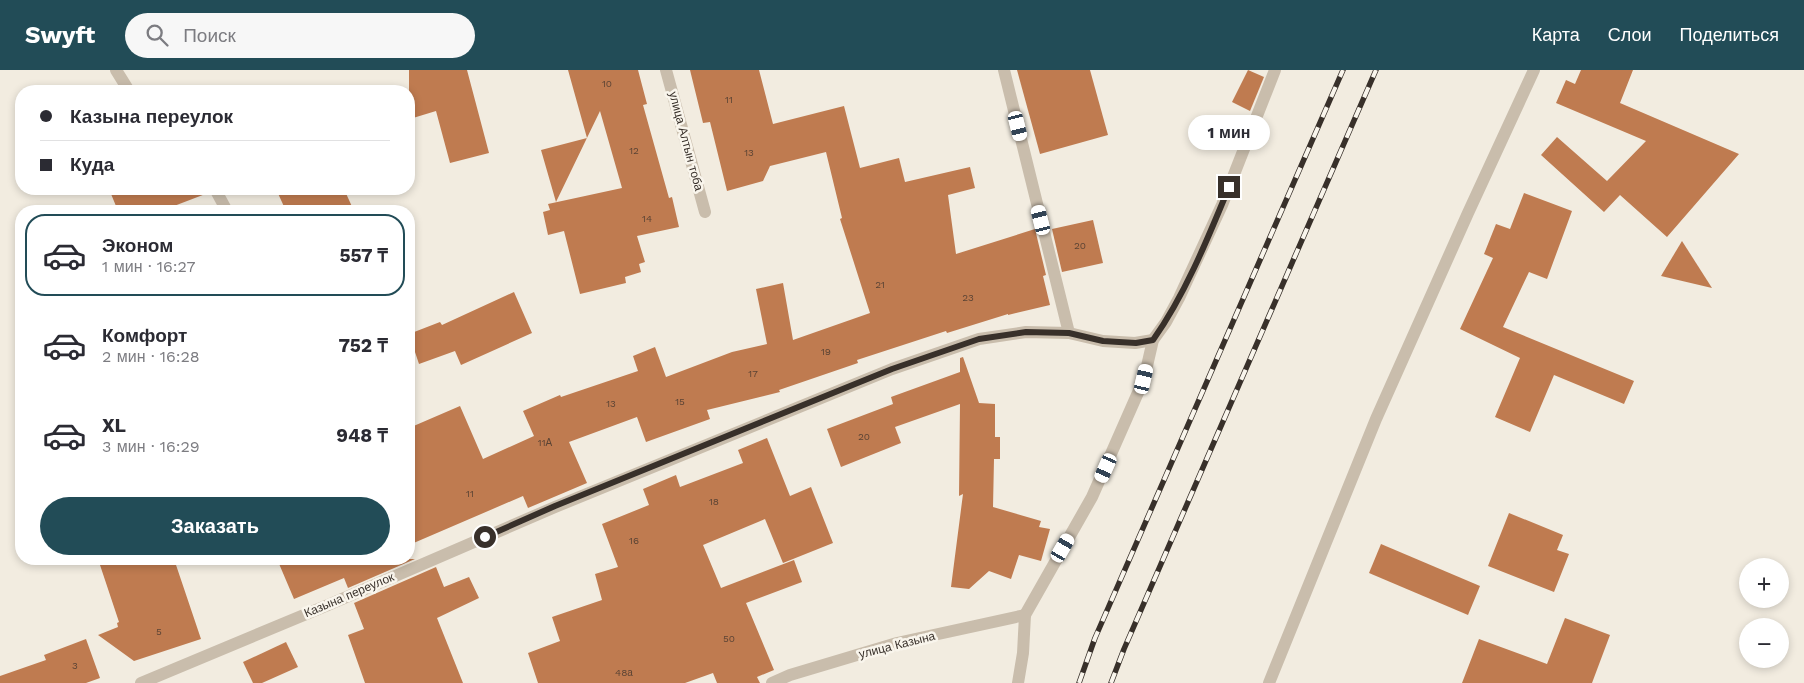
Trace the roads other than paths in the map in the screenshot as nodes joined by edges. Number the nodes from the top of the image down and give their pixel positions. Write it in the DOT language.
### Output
graph roads {
  1 [pos="116,70"];
  2 [pos="666,70"];
  3 [pos="1004,70"];
  4 [pos="1276,70"];
  5 [pos="1534,70"];
  6 [pos="125,85"];
  7 [pos="705,212"];
  8 [pos="1069,333"];
  9 [pos="1153,340"];
  10 [pos="1025,615"];
  11 [pos="141,683"];
  12 [pos="772,683"];
  13 [pos="1018,683"];
  14 [pos="1269,683"];
  1 -- 6 [label="street"];
  2 -- 7 [label="street, улица Алтын тоба"];
  3 -- 8 [label="street"];
  4 -- 9 [label="street"];
  5 -- 14 [label="street"];
  8 -- 9 [label="street, Казына переулок"];
  8 -- 11 [label="street, Казына переулок"];
  9 -- 10 [label="street"];
  10 -- 12 [label="street, улица Казына"];
  10 -- 13 [label="street"];
}
